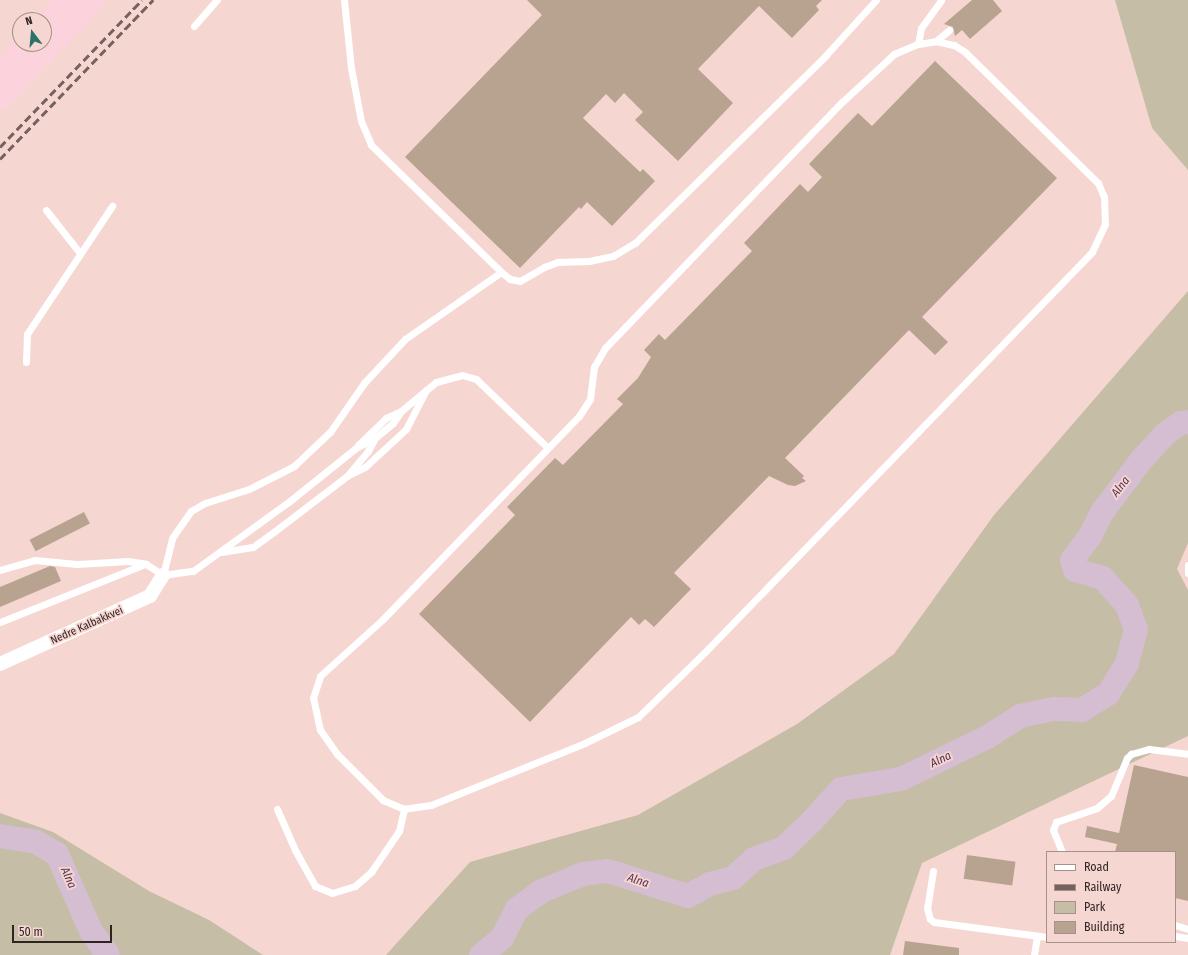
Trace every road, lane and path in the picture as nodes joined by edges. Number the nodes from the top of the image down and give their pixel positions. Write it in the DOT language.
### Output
graph roads {
  1 [pos="69,0"];
  2 [pos="95,0"];
  3 [pos="217,0"];
  4 [pos="344,0"];
  5 [pos="876,0"];
  6 [pos="941,0"];
  7 [pos="52,18"];
  8 [pos="194,26"];
  9 [pos="949,30"];
  10 [pos="936,41"];
  11 [pos="918,44"];
  12 [pos="19,52"];
  13 [pos="0,72"];
  14 [pos="0,99"];
  15 [pos="112,206"];
  16 [pos="46,210"];
  17 [pos="79,252"];
  18 [pos="501,272"];
  19 [pos="26,362"];
  20 [pos="426,389"];
  21 [pos="401,411"];
  22 [pos="375,438"];
  23 [pos="547,447"];
  24 [pos="356,448"];
  25 [pos="347,476"];
  26 [pos="218,552"];
  27 [pos="146,564"];
  28 [pos="1188,564"];
  29 [pos="0,570"];
  30 [pos="1188,573"];
  31 [pos="163,575"];
  32 [pos="0,622"];
  33 [pos="0,664"];
  34 [pos="1188,754"];
  35 [pos="277,809"];
  36 [pos="404,809"];
  37 [pos="1062,851"];
  38 [pos="933,871"];
  39 [pos="1176,925"];
  40 [pos="1188,929"];
  41 [pos="1037,936"];
  42 [pos="1176,936"];
  43 [pos="1046,937"];
  44 [pos="1188,938"];
  45 [pos="1034,955"];
  1 -- 7 [label="highway"];
  2 -- 14 [label="highway"];
  3 -- 8 [label="lane"];
  4 -- 18 [label="lane"];
  5 -- 18 [label="lane"];
  6 -- 11 [label="lane"];
  9 -- 10 [label="lane"];
  10 -- 11 [label="lane"];
  10 -- 36 [label="lane"];
  11 -- 23 [label="lane"];
  12 -- 13 [label="highway"];
  15 -- 17 [label="lane"];
  16 -- 17 [label="lane"];
  17 -- 19 [label="lane"];
  18 -- 31 [label="lane"];
  20 -- 21 [label="lane"];
  20 -- 23 [label="lane"];
  20 -- 25 [label="lane"];
  21 -- 22 [label="lane"];
  21 -- 24 [label="lane"];
  22 -- 24 [label="lane"];
  22 -- 25 [label="lane"];
  23 -- 36 [label="lane"];
  24 -- 26 [label="lane"];
  25 -- 26 [label="lane"];
  26 -- 31 [label="lane"];
  27 -- 29 [label="lane"];
  27 -- 31 [label="lane"];
  27 -- 32 [label="lane"];
  28 -- 30 [label="lane"];
  31 -- 33 [label="street, Nedre Kalbakkvei"];
  34 -- 37 [label="lane"];
  35 -- 36 [label="lane"];
  38 -- 41 [label="lane"];
  39 -- 40 [label="lane"];
  41 -- 43 [label="lane"];
  41 -- 45 [label="lane"];
  42 -- 44 [label="lane"];
}
